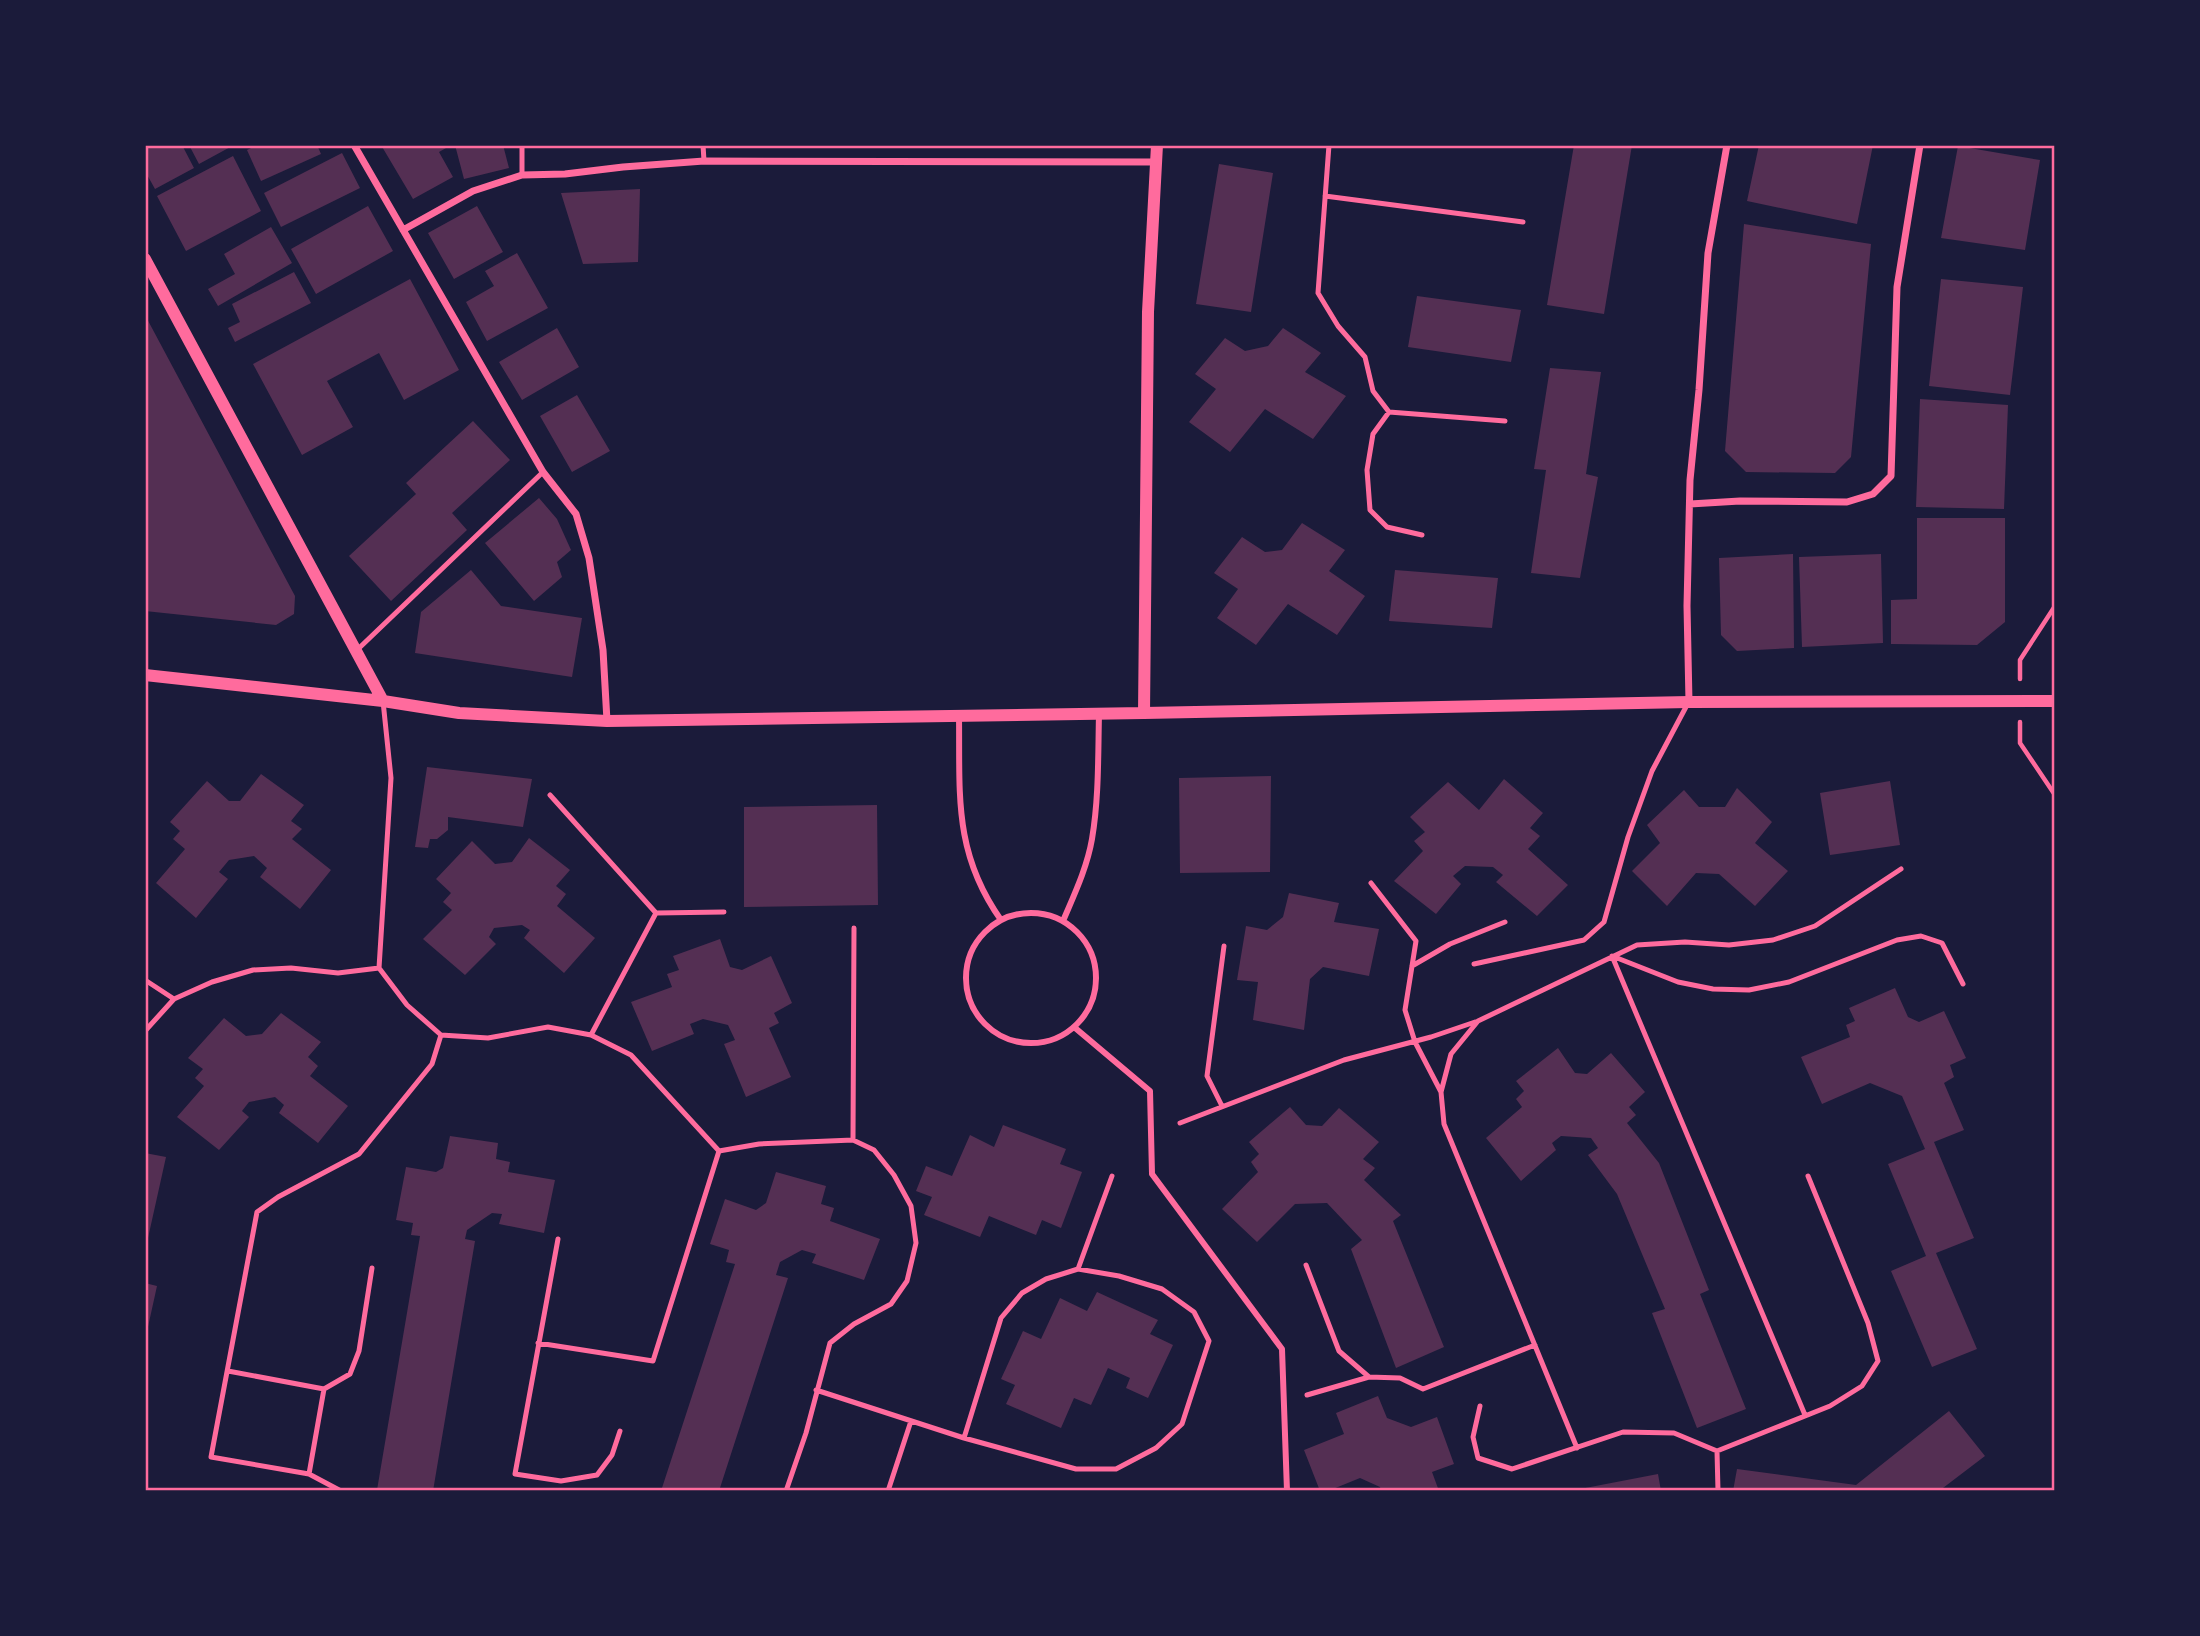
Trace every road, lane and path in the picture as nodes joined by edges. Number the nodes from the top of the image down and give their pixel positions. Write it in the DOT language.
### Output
graph roads {
  1 [pos="354,145"];
  2 [pos="523,145"];
  3 [pos="703,145"];
  4 [pos="1157,145"];
  5 [pos="1329,145"];
  6 [pos="1727,145"];
  7 [pos="1920,145"];
  8 [pos="704,161"];
  9 [pos="1156,162"];
  10 [pos="522,175"];
  11 [pos="1325,196"];
  12 [pos="1523,222"];
  13 [pos="403,230"];
  14 [pos="145,259"];
  15 [pos="1389,412"];
  16 [pos="1504,421"];
  17 [pos="543,472"];
  18 [pos="1689,504"];
  19 [pos="1423,534"];
  20 [pos="356,651"];
  21 [pos="145,675"];
  22 [pos="383,701"];
  23 [pos="2055,701"];
  24 [pos="1689,702"];
  25 [pos="1143,713"];
  26 [pos="1099,714"];
  27 [pos="960,715"];
  28 [pos="607,721"];
  29 [pos="550,795"];
  30 [pos="1901,869"];
  31 [pos="1371,883"];
  32 [pos="724,912"];
  33 [pos="656,913"];
  34 [pos="1001,920"];
  35 [pos="1063,921"];
  36 [pos="1505,922"];
  37 [pos="854,928"];
  38 [pos="1224,946"];
  39 [pos="1612,956"];
  40 [pos="1474,964"];
  41 [pos="1412,966"];
  42 [pos="379,968"];
  43 [pos="145,980"];
  44 [pos="1963,984"];
  45 [pos="174,999"];
  46 [pos="1478,1021"];
  47 [pos="1074,1027"];
  48 [pos="145,1031"];
  49 [pos="441,1035"];
  50 [pos="592,1035"];
  51 [pos="1415,1042"];
  52 [pos="1441,1093"];
  53 [pos="1222,1106"];
  54 [pos="1180,1123"];
  55 [pos="853,1140"];
  56 [pos="719,1151"];
  57 [pos="1112,1176"];
  58 [pos="1808,1176"];
  59 [pos="558,1239"];
  60 [pos="1306,1265"];
  61 [pos="372,1268"];
  62 [pos="1078,1269"];
  63 [pos="538,1343"];
  64 [pos="1535,1345"];
  65 [pos="228,1371"];
  66 [pos="1369,1377"];
  67 [pos="324,1389"];
  68 [pos="816,1390"];
  69 [pos="1307,1395"];
  70 [pos="1480,1406"];
  71 [pos="1805,1415"];
  72 [pos="911,1421"];
  73 [pos="620,1431"];
  74 [pos="964,1438"];
  75 [pos="1577,1448"];
  76 [pos="1717,1451"];
  77 [pos="309,1474"];
  78 [pos="341,1491"];
  79 [pos="786,1491"];
  80 [pos="888,1491"];
  81 [pos="1287,1491"];
  82 [pos="1718,1491"];
  1 -- 13 [label="street"];
  2 -- 10 [label="lane"];
  3 -- 8 [label="lane"];
  4 -- 9 [label="street"];
  5 -- 11 [label="lane"];
  6 -- 18 [label="street"];
  7 -- 18 [label="street"];
  8 -- 9 [label="street"];
  8 -- 10 [label="street"];
  9 -- 25 [label="street"];
  10 -- 13 [label="street"];
  11 -- 12 [label="lane"];
  11 -- 15 [label="lane"];
  13 -- 17 [label="street"];
  14 -- 20 [label="street"];
  15 -- 16 [label="lane"];
  15 -- 19 [label="lane"];
  17 -- 20 [label="lane"];
  17 -- 28 [label="street"];
  18 -- 24 [label="street"];
  20 -- 22 [label="street"];
  21 -- 22 [label="street"];
  22 -- 28 [label="street"];
  22 -- 42 [label="lane"];
  23 -- 24 [label="street"];
  24 -- 25 [label="street"];
  24 -- 40 [label="lane"];
  25 -- 26 [label="street"];
  26 -- 27 [label="street"];
  26 -- 35 [label="street"];
  27 -- 28 [label="street"];
  27 -- 34 [label="street"];
  29 -- 33 [label="lane"];
  30 -- 39 [label="lane"];
  31 -- 41 [label="lane"];
  32 -- 33 [label="lane"];
  33 -- 50 [label="lane"];
  34 -- 35 [label="street"];
  34 -- 47 [label="street"];
  35 -- 47 [label="street"];
  36 -- 41 [label="lane"];
  37 -- 55 [label="lane"];
  38 -- 53 [label="lane"];
  39 -- 44 [label="lane"];
  39 -- 46 [label="lane"];
  39 -- 71 [label="lane"];
  41 -- 51 [label="lane"];
  42 -- 45 [label="lane"];
  42 -- 49 [label="lane"];
  43 -- 45 [label="lane"];
  45 -- 48 [label="lane"];
  46 -- 51 [label="lane"];
  46 -- 52 [label="lane"];
  47 -- 81 [label="street"];
  49 -- 50 [label="lane"];
  49 -- 65 [label="lane"];
  50 -- 56 [label="lane"];
  51 -- 52 [label="lane"];
  51 -- 53 [label="lane"];
  52 -- 64 [label="lane"];
  53 -- 54 [label="lane"];
  55 -- 56 [label="lane"];
  55 -- 68 [label="lane"];
  56 -- 63 [label="lane"];
  57 -- 62 [label="lane"];
  58 -- 71 [label="lane"];
  59 -- 63 [label="lane"];
  60 -- 66 [label="lane"];
  61 -- 67 [label="lane"];
  62 -- 74 [label="lane"];
  62 -- 74 [label="lane"];
  63 -- 73 [label="lane"];
  64 -- 66 [label="lane"];
  64 -- 75 [label="lane"];
  65 -- 67 [label="lane"];
  65 -- 77 [label="lane"];
  66 -- 69 [label="lane"];
  67 -- 77 [label="lane"];
  68 -- 72 [label="lane"];
  68 -- 79 [label="lane"];
  70 -- 75 [label="lane"];
  71 -- 76 [label="lane"];
  72 -- 74 [label="lane"];
  72 -- 80 [label="lane"];
  75 -- 76 [label="lane"];
  76 -- 82 [label="lane"];
  77 -- 78 [label="lane"];
}
